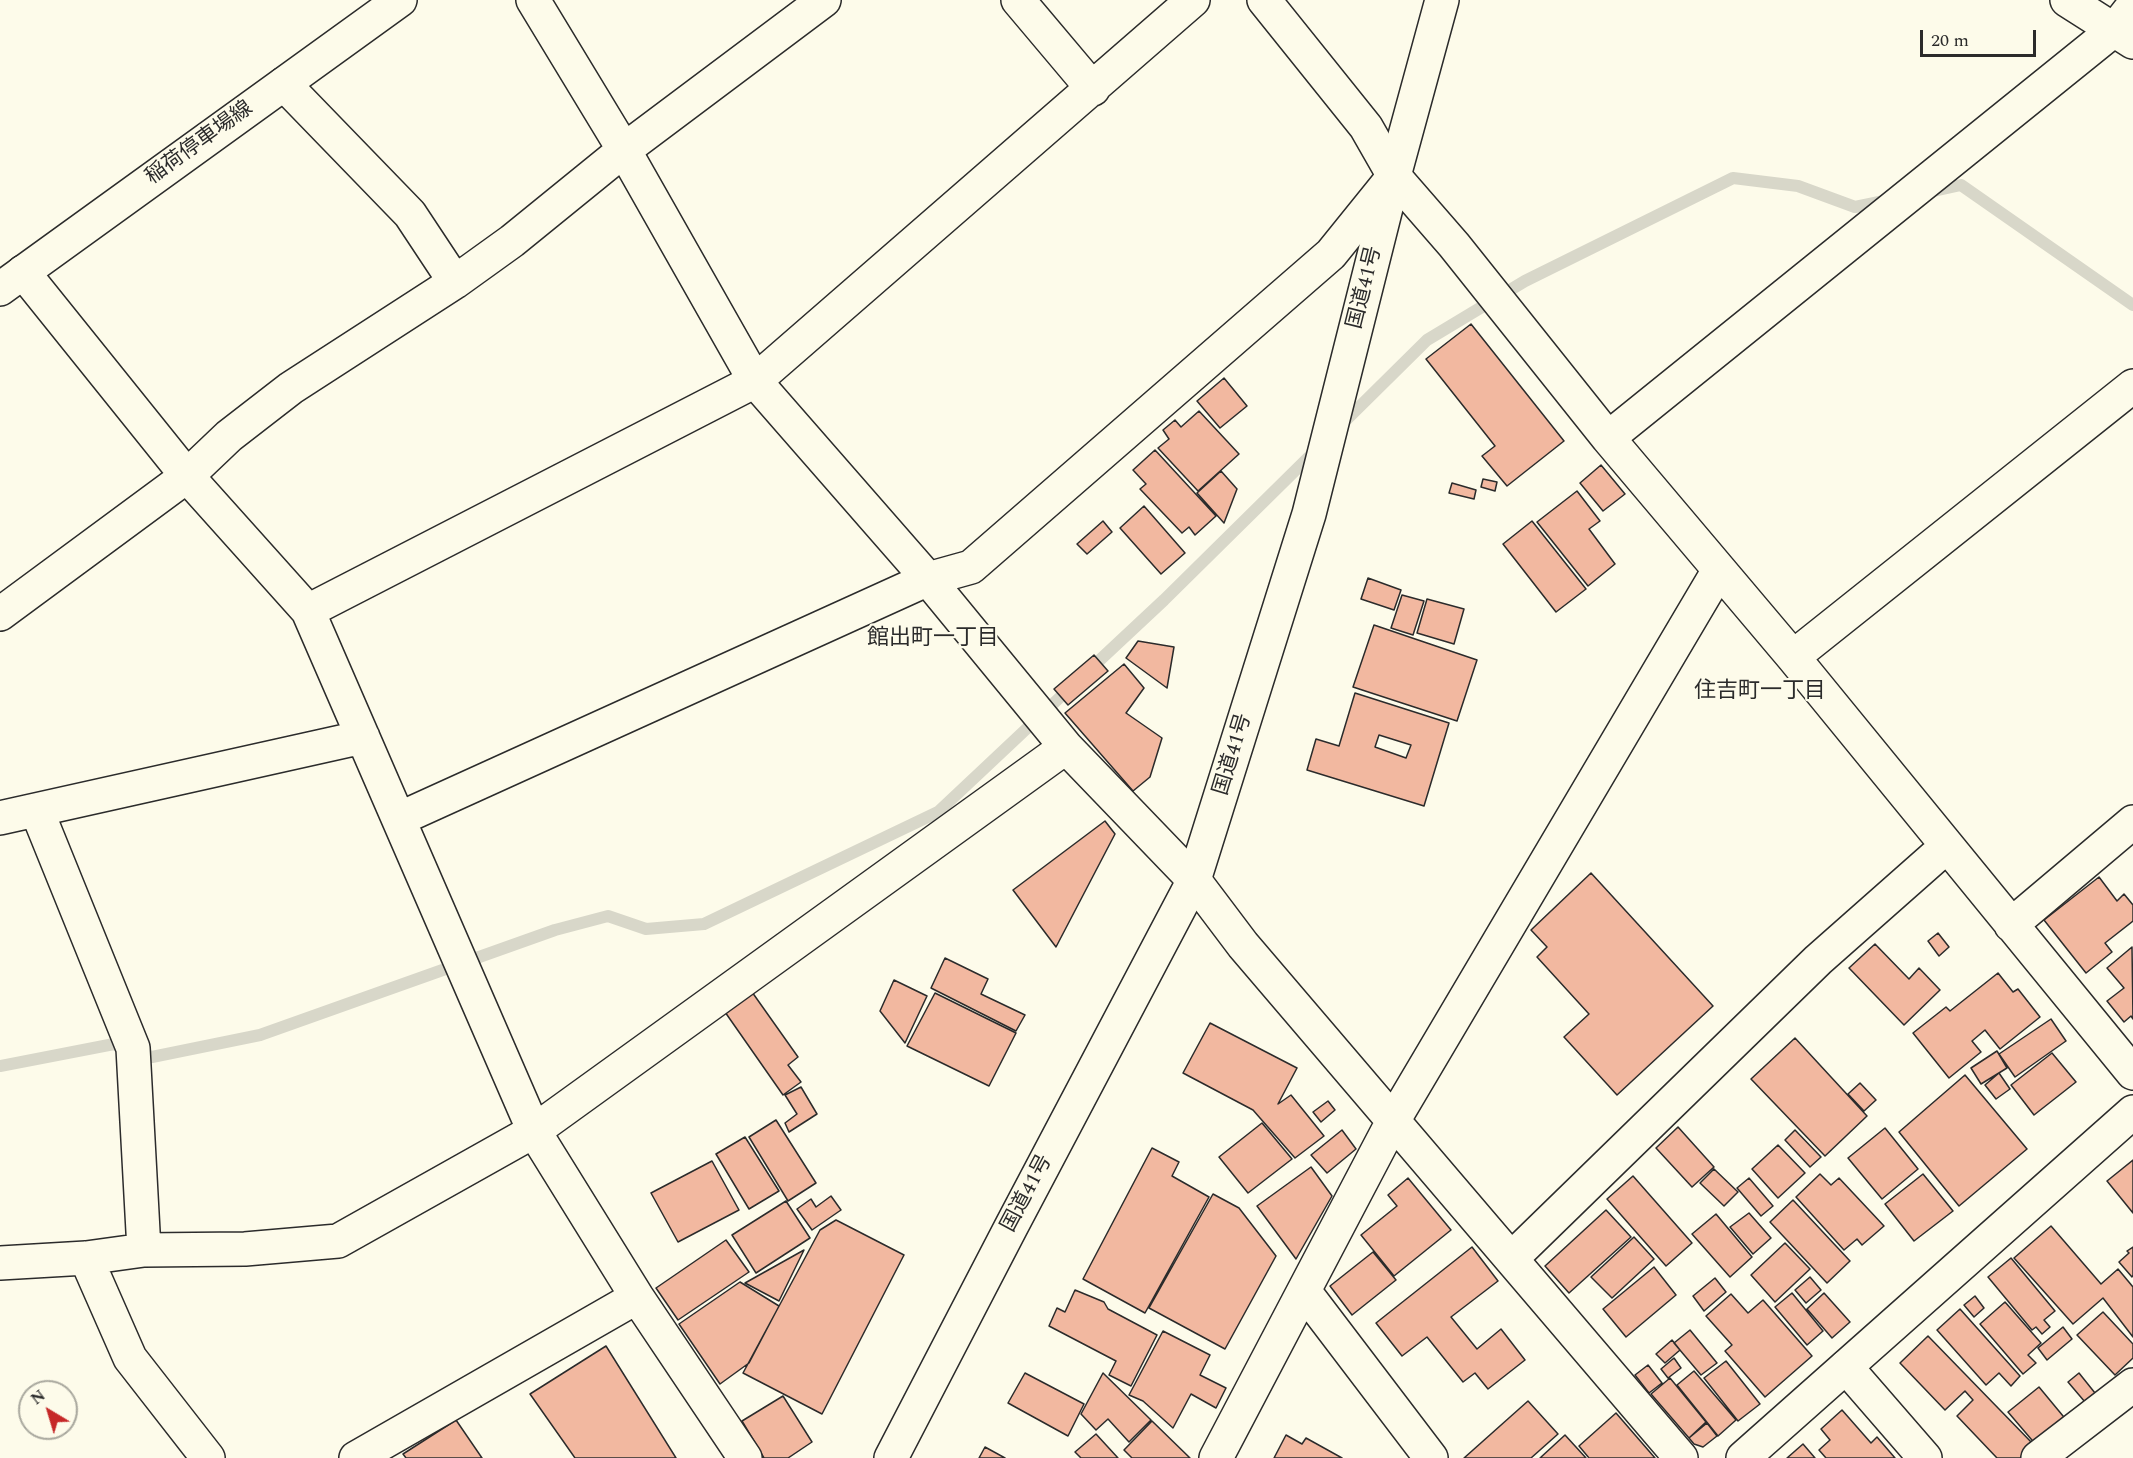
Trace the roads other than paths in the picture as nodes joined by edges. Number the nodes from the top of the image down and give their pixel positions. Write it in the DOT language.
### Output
graph roads {
  1 [pos="400,0"];
  2 [pos="533,0"];
  3 [pos="824,0"];
  4 [pos="1018,0"];
  5 [pos="1193,0"];
  6 [pos="1264,0"];
  7 [pos="1442,0"];
  8 [pos="2067,0"];
  9 [pos="2127,26"];
  10 [pos="284,84"];
  11 [pos="1093,89"];
  12 [pos="624,150"];
  13 [pos="1394,176"];
  14 [pos="12,280"];
  15 [pos="456,282"];
  16 [pos="755,381"];
  17 [pos="2133,386"];
  18 [pos="1608,438"];
  19 [pos="187,476"];
  20 [pos="1719,570"];
  21 [pos="928,579"];
  22 [pos="308,611"];
  23 [pos="0,614"];
  24 [pos="1793,657"];
  25 [pos="363,737"];
  26 [pos="1066,747"];
  27 [pos="37,811"];
  28 [pos="0,818"];
  29 [pos="399,819"];
  30 [pos="2133,822"];
  31 [pos="1947,846"];
  32 [pos="1194,880"];
  33 [pos="2011,925"];
  34 [pos="2133,1073"];
  35 [pos="2133,1112"];
  36 [pos="1393,1121"];
  37 [pos="534,1131"];
  38 [pos="144,1250"];
  39 [pos="86,1258"];
  40 [pos="1511,1259"];
  41 [pos="0,1263"];
  42 [pos="1304,1291"];
  43 [pos="637,1297"];
  44 [pos="1846,1367"];
  45 [pos="2133,1385"];
  46 [pos="208,1458"];
  47 [pos="356,1458"];
  48 [pos="745,1458"];
  49 [pos="891,1458"];
  50 [pos="1216,1458"];
  51 [pos="1431,1458"];
  52 [pos="1681,1458"];
  53 [pos="1743,1458"];
  54 [pos="1926,1458"];
  55 [pos="2038,1458"];
  1 -- 10 [label="main road, 稲荷停車場線"];
  2 -- 12 [label="main road"];
  3 -- 12 [label="main road"];
  4 -- 11 [label="main road"];
  5 -- 11 [label="main road"];
  6 -- 13 [label="main road"];
  7 -- 13 [label="main road, 国道41号"];
  8 -- 9 [label="main road"];
  9 -- 18 [label="main road"];
  10 -- 14 [label="main road, 稲荷停車場線"];
  10 -- 15 [label="main road"];
  11 -- 16 [label="main road"];
  12 -- 15 [label="main road"];
  12 -- 16 [label="main road"];
  13 -- 18 [label="main road"];
  13 -- 21 [label="main road"];
  13 -- 32 [label="main road, 国道41号"];
  14 -- 19 [label="main road"];
  15 -- 19 [label="main road"];
  16 -- 21 [label="main road"];
  16 -- 22 [label="main road"];
  17 -- 24 [label="main road"];
  18 -- 20 [label="main road"];
  19 -- 22 [label="main road"];
  19 -- 23 [label="main road"];
  20 -- 24 [label="main road"];
  20 -- 36 [label="main road"];
  21 -- 26 [label="main road"];
  21 -- 29 [label="main road"];
  22 -- 25 [label="main road"];
  24 -- 31 [label="main road"];
  25 -- 27 [label="main road"];
  25 -- 29 [label="main road"];
  26 -- 32 [label="main road"];
  26 -- 37 [label="main road"];
  27 -- 28 [label="main road"];
  27 -- 38 [label="main road"];
  29 -- 37 [label="main road"];
  30 -- 33 [label="main road"];
  31 -- 33 [label="main road"];
  31 -- 40 [label="main road"];
  32 -- 36 [label="main road"];
  32 -- 49 [label="main road, 国道41号"];
  33 -- 34 [label="main road"];
  35 -- 44 [label="main road"];
  36 -- 40 [label="main road"];
  36 -- 42 [label="main road"];
  37 -- 38 [label="main road"];
  37 -- 43 [label="main road"];
  38 -- 39 [label="main road"];
  39 -- 41 [label="main road"];
  39 -- 46 [label="main road"];
  40 -- 52 [label="main road"];
  42 -- 50 [label="main road"];
  42 -- 51 [label="main road"];
  43 -- 47 [label="main road"];
  43 -- 48 [label="main road"];
  44 -- 53 [label="main road"];
  44 -- 54 [label="main road"];
  45 -- 55 [label="main road"];
}
